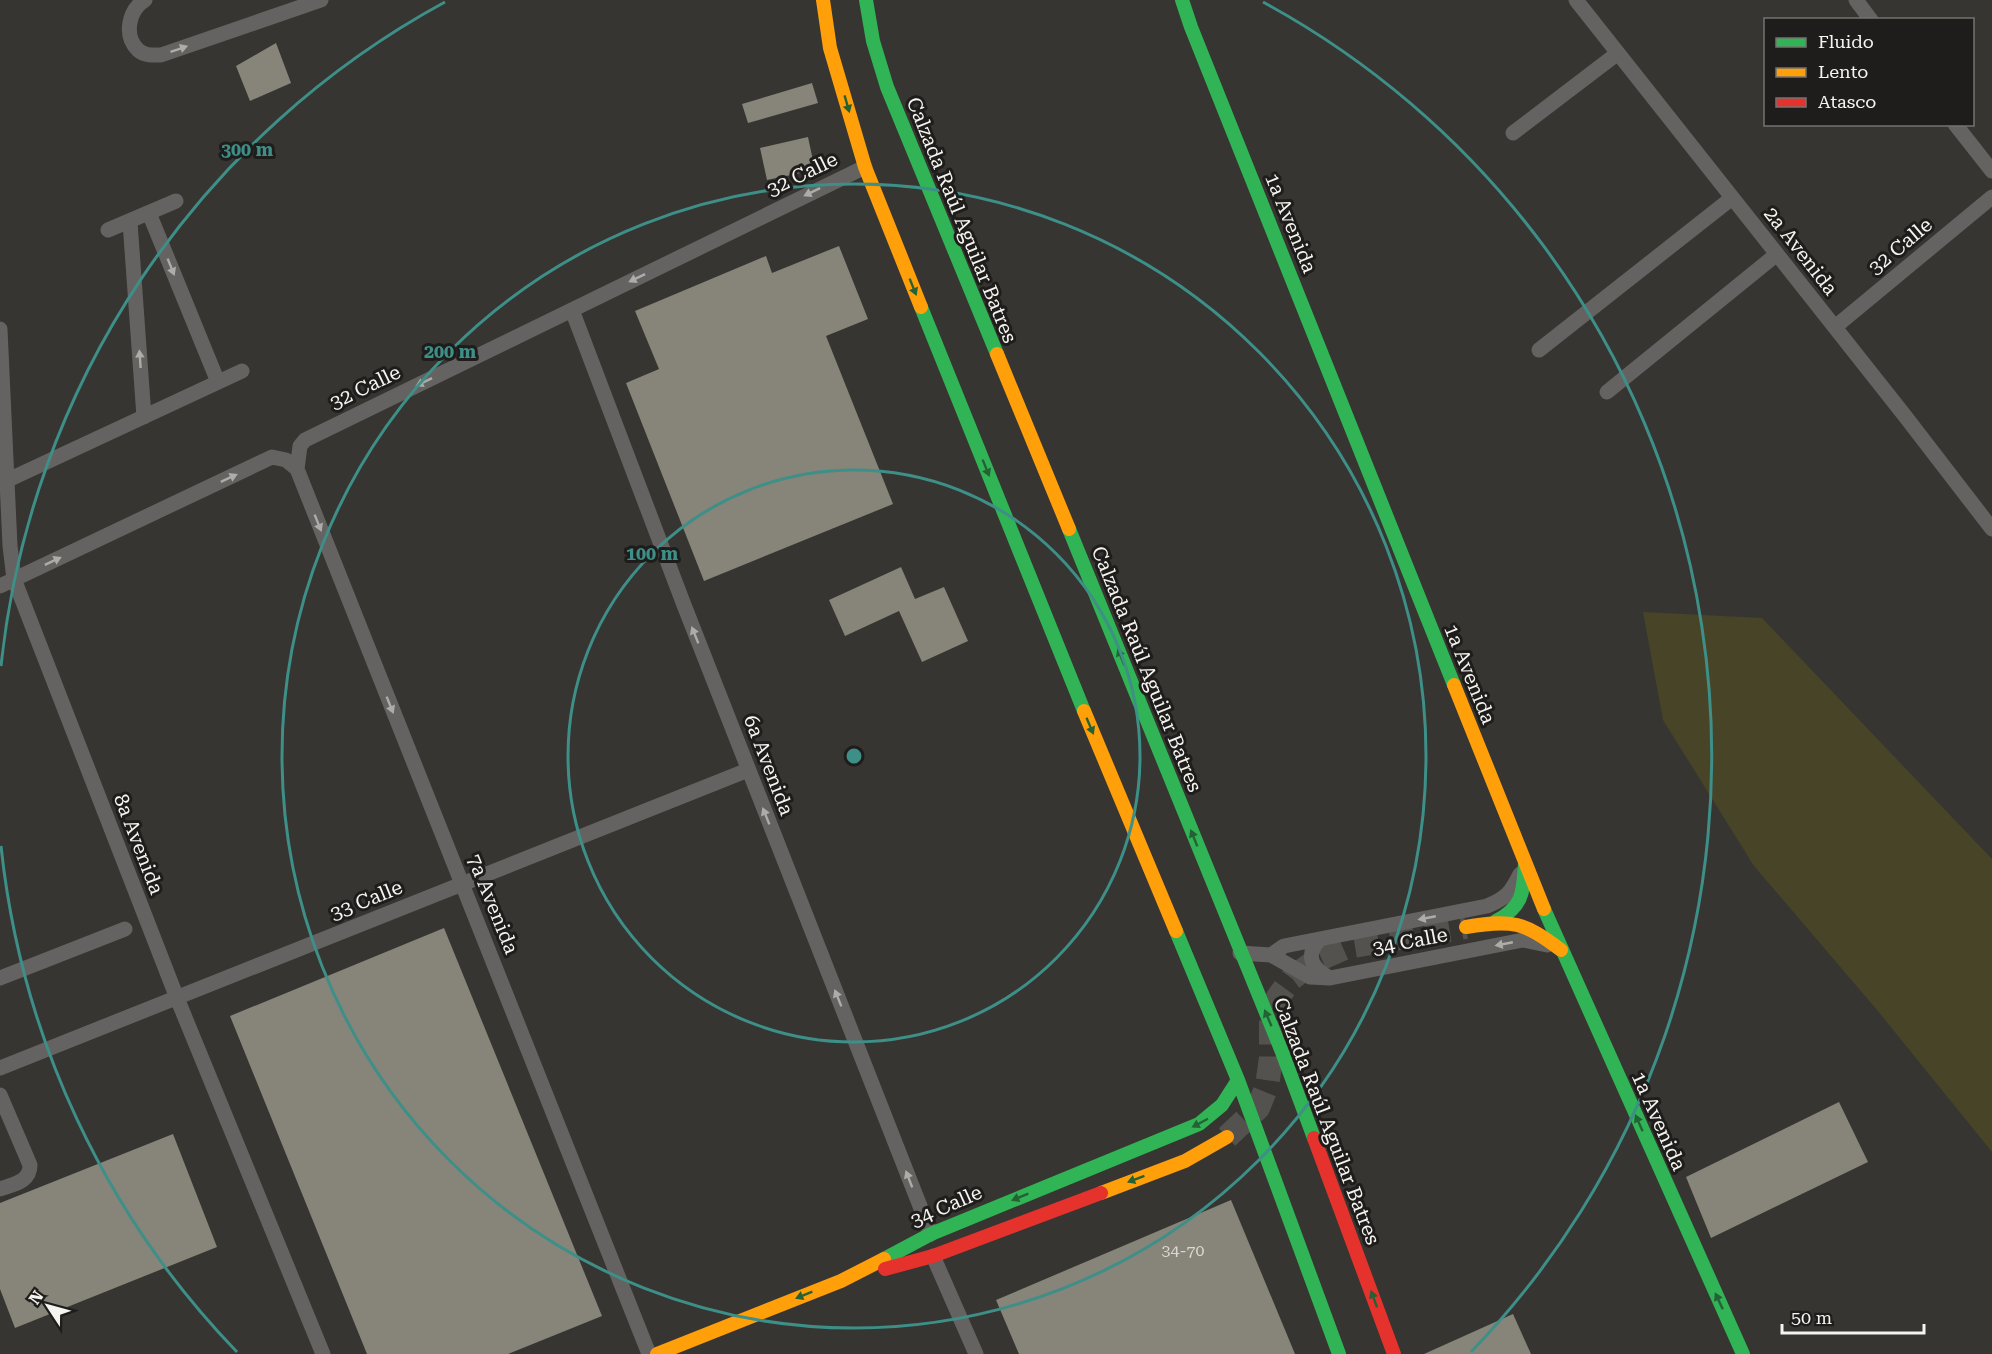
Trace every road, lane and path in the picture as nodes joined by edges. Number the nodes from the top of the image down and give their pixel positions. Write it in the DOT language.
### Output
graph roads {
  1 [pos="145,0"];
  2 [pos="810,0"];
  3 [pos="823,0"];
  4 [pos="866,0"];
  5 [pos="1182,0"];
  6 [pos="1576,0"];
  7 [pos="1856,0"];
  8 [pos="318,1"];
  9 [pos="1870,18"];
  10 [pos="830,48"];
  11 [pos="1618,53"];
  12 [pos="1957,126"];
  13 [pos="1514,133"];
  14 [pos="864,166"];
  15 [pos="1992,171"];
  16 [pos="1732,198"];
  17 [pos="1992,198"];
  18 [pos="176,201"];
  19 [pos="149,213"];
  20 [pos="130,222"];
  21 [pos="108,230"];
  22 [pos="1777,254"];
  23 [pos="572,310"];
  24 [pos="1835,327"];
  25 [pos="0,329"];
  26 [pos="1539,350"];
  27 [pos="242,371"];
  28 [pos="218,382"];
  29 [pos="1607,392"];
  30 [pos="144,417"];
  31 [pos="297,469"];
  32 [pos="8,480"];
  33 [pos="1992,529"];
  34 [pos="7,582"];
  35 [pos="748,771"];
  36 [pos="1525,863"];
  37 [pos="462,884"];
  38 [pos="1496,921"];
  39 [pos="1466,927"];
  40 [pos="125,929"];
  41 [pos="1320,939"];
  42 [pos="1561,950"];
  43 [pos="1240,952"];
  44 [pos="1271,955"];
  45 [pos="0,978"];
  46 [pos="1330,978"];
  47 [pos="177,998"];
  48 [pos="0,1068"];
  49 [pos="1238,1080"];
  50 [pos="0,1095"];
  51 [pos="1227,1137"];
  52 [pos="0,1189"];
  53 [pos="931,1234"];
  54 [pos="933,1256"];
  55 [pos="841,1281"];
  56 [pos="323,1354"];
  57 [pos="649,1354"];
  58 [pos="657,1354"];
  59 [pos="976,1354"];
  60 [pos="1339,1354"];
  61 [pos="1394,1354"];
  62 [pos="1743,1354"];
  1 -- 8 [label="street, one-way"];
  2 -- 10 [label="main road"];
  3 -- 10 [label="main road"];
  43 -- 4 [label="main road, Calzada Raúl Aguilar Batres, one-way"];
  5 -- 36 [label="main road, 1a Avenida"];
  6 -- 11 [label="street, 2a Avenida"];
  7 -- 9 [label="street"];
  10 -- 14 [label="main road, one-way"];
  11 -- 13 [label="street"];
  11 -- 16 [label="street, 2a Avenida"];
  12 -- 15 [label="street"];
  14 -- 23 [label="street, 32 Calle, one-way"];
  14 -- 49 [label="main road, one-way"];
  16 -- 22 [label="street, 2a Avenida"];
  16 -- 26 [label="street"];
  17 -- 24 [label="street, 32 Calle"];
  18 -- 19 [label="street"];
  19 -- 20 [label="street"];
  19 -- 28 [label="street, one-way"];
  20 -- 21 [label="street"];
  30 -- 20 [label="street, one-way"];
  22 -- 24 [label="street, 2a Avenida"];
  22 -- 29 [label="street"];
  23 -- 31 [label="street, 32 Calle, one-way"];
  35 -- 23 [label="street, 6a Avenida, one-way"];
  24 -- 33 [label="street, 2a Avenida"];
  25 -- 32 [label="street, 8a Avenida"];
  27 -- 28 [label="street"];
  28 -- 30 [label="street"];
  30 -- 32 [label="street"];
  34 -- 31 [label="street, one-way"];
  31 -- 37 [label="street, 7a Avenida, one-way"];
  32 -- 34 [label="street, 8a Avenida"];
  34 -- 47 [label="street, 8a Avenida"];
  35 -- 37 [label="street, 33 Calle"];
  53 -- 35 [label="street, 6a Avenida, one-way"];
  36 -- 38 [label="main road"];
  36 -- 41 [label="street, 34 Calle, one-way"];
  36 -- 42 [label="main road, 1a Avenida"];
  37 -- 47 [label="street, 33 Calle"];
  37 -- 57 [label="street, 7a Avenida"];
  38 -- 39 [label="main road"];
  38 -- 42 [label="main road"];
  40 -- 45 [label="street"];
  41 -- 44 [label="street, 34 Calle"];
  41 -- 46 [label="street"];
  42 -- 46 [label="street, 34 Calle, one-way"];
  62 -- 42 [label="main road, 1a Avenida, one-way"];
  43 -- 44 [label="street, 34 Calle"];
  61 -- 43 [label="main road, Calzada Raúl Aguilar Batres, one-way"];
  44 -- 46 [label="street, 34 Calle"];
  47 -- 48 [label="street, 33 Calle"];
  47 -- 56 [label="street, 8a Avenida"];
  49 -- 53 [label="main road, 34 Calle, one-way"];
  49 -- 60 [label="main road"];
  50 -- 52 [label="street"];
  51 -- 54 [label="main road, one-way"];
  53 -- 55 [label="main road, 34 Calle"];
  54 -- 55 [label="main road"];
  54 -- 59 [label="street"];
  55 -- 58 [label="main road, 34 Calle, one-way"];
}
